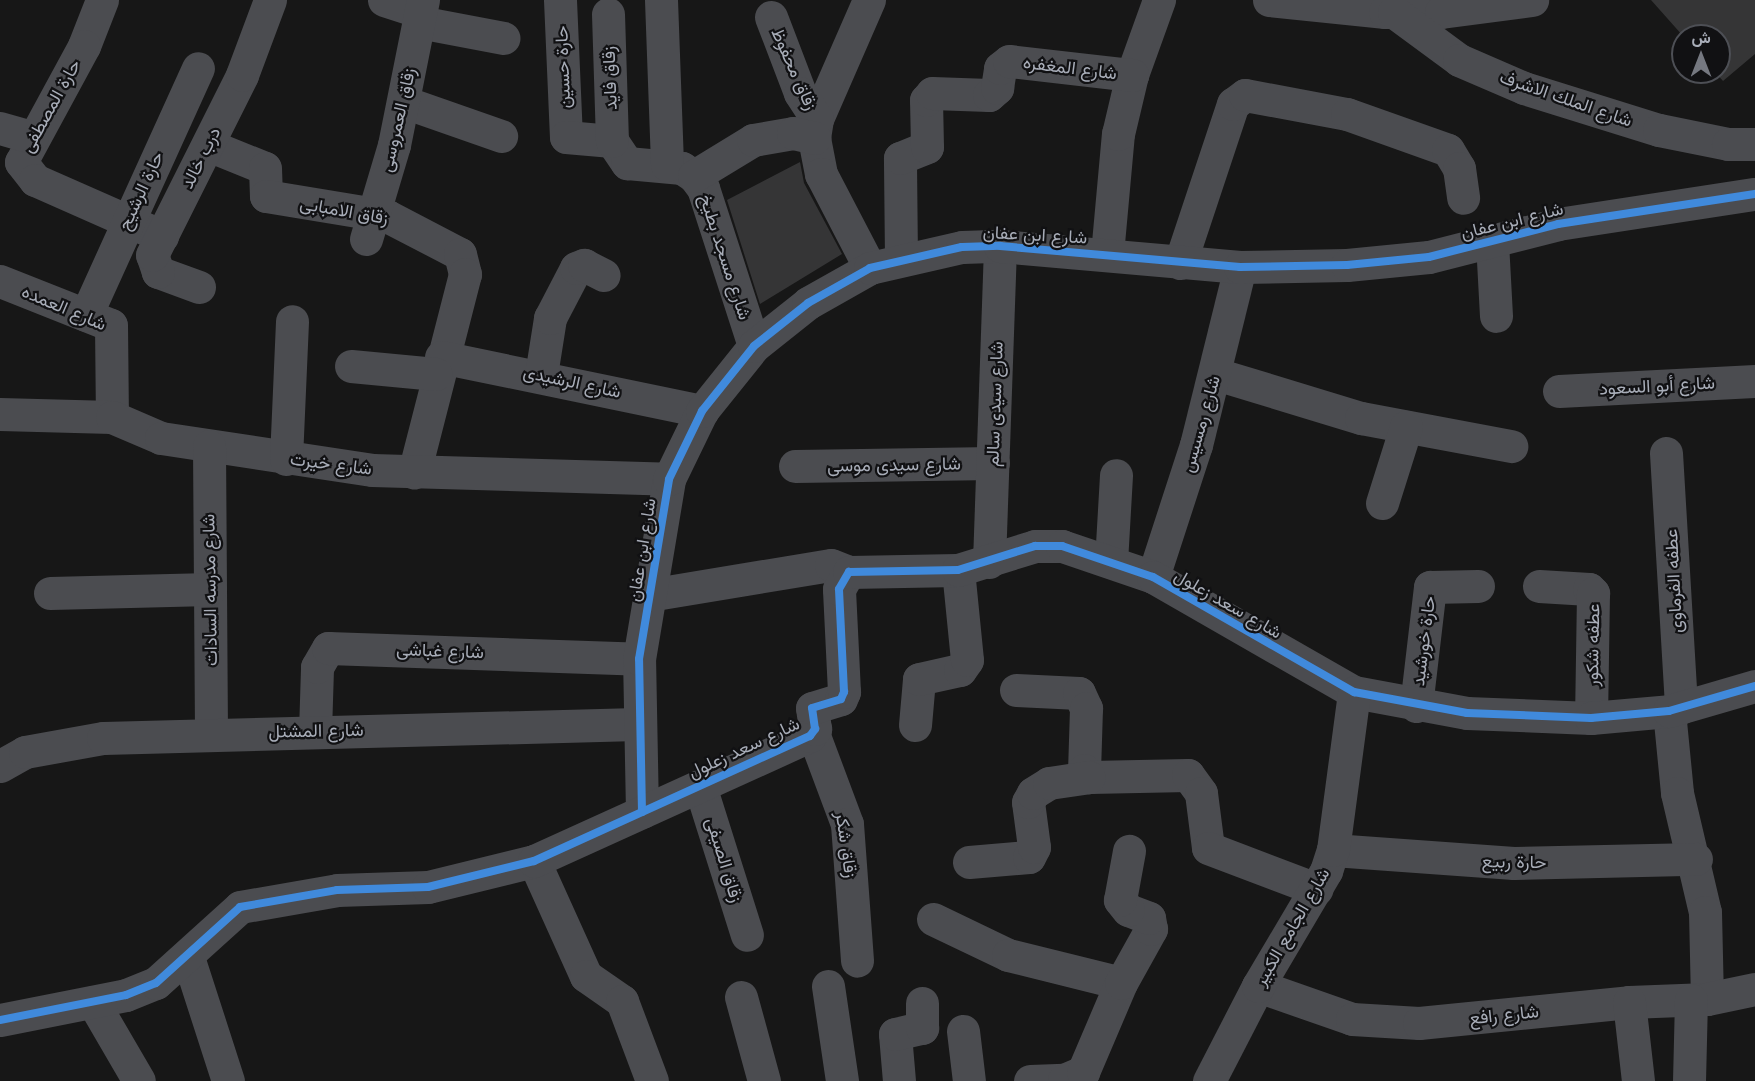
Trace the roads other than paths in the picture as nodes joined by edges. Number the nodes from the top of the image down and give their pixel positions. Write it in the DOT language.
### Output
graph roads {
  1 [pos="102,0"];
  2 [pos="270,0"];
  3 [pos="384,0"];
  4 [pos="560,0"];
  5 [pos="661,0"];
  6 [pos="869,0"];
  7 [pos="1159,0"];
  8 [pos="1269,0"];
  9 [pos="1532,0"];
  10 [pos="1383,8"];
  11 [pos="421,11"];
  12 [pos="608,14"];
  13 [pos="771,17"];
  14 [pos="504,38"];
  15 [pos="198,68"];
  16 [pos="1132,75"];
  17 [pos="404,102"];
  18 [pos="0,128"];
  19 [pos="815,129"];
  20 [pos="501,136"];
  21 [pos="32,137"];
  22 [pos="612,141"];
  23 [pos="1755,144"];
  24 [pos="208,145"];
  25 [pos="680,170"];
  26 [pos="1755,194"];
  27 [pos="1463,198"];
  28 [pos="128,221"];
  29 [pos="370,226"];
  30 [pos="162,236"];
  31 [pos="1492,242"];
  32 [pos="1000,246"];
  33 [pos="1107,254"];
  34 [pos="885,263"];
  35 [pos="1180,263"];
  36 [pos="1240,267"];
  37 [pos="604,275"];
  38 [pos="0,281"];
  39 [pos="199,287"];
  40 [pos="86,315"];
  41 [pos="1496,316"];
  42 [pos="292,321"];
  43 [pos="754,346"];
  44 [pos="351,366"];
  45 [pos="438,366"];
  46 [pos="1216,374"];
  47 [pos="541,375"];
  48 [pos="1755,381"];
  49 [pos="1558,391"];
  50 [pos="702,411"];
  51 [pos="0,414"];
  52 [pos="112,417"];
  53 [pos="1406,427"];
  54 [pos="209,446"];
  55 [pos="1510,446"];
  56 [pos="1666,453"];
  57 [pos="286,459"];
  58 [pos="993,464"];
  59 [pos="795,466"];
  60 [pos="414,473"];
  61 [pos="1116,475"];
  62 [pos="669,479"];
  63 [pos="1382,503"];
  64 [pos="989,562"];
  65 [pos="1111,562"];
  66 [pos="958,570"];
  67 [pos="849,572"];
  68 [pos="1153,578"];
  69 [pos="1478,586"];
  70 [pos="1539,586"];
  71 [pos="210,589"];
  72 [pos="50,593"];
  73 [pos="649,595"];
  74 [pos="639,659"];
  75 [pos="1755,686"];
  76 [pos="1017,690"];
  77 [pos="1354,692"];
  78 [pos="1416,706"];
  79 [pos="1675,710"];
  80 [pos="1591,718"];
  81 [pos="637,724"];
  82 [pos="915,725"];
  83 [pos="315,732"];
  84 [pos="212,733"];
  85 [pos="813,733"];
  86 [pos="0,766"];
  87 [pos="1089,777"];
  88 [pos="700,786"];
  89 [pos="642,812"];
  90 [pos="1333,850"];
  91 [pos="1129,851"];
  92 [pos="1695,859"];
  93 [pos="534,861"];
  94 [pos="969,862"];
  95 [pos="1316,890"];
  96 [pos="933,919"];
  97 [pos="747,935"];
  98 [pos="188,957"];
  99 [pos="857,961"];
  100 [pos="1121,983"];
  101 [pos="828,986"];
  102 [pos="1258,986"];
  103 [pos="1755,989"];
  104 [pos="741,997"];
  105 [pos="1699,1000"];
  106 [pos="93,1002"];
  107 [pos="1629,1002"];
  108 [pos="922,1003"];
  109 [pos="0,1020"];
  110 [pos="963,1031"];
  111 [pos="139,1081"];
  112 [pos="228,1081"];
  113 [pos="652,1081"];
  114 [pos="764,1081"];
  115 [pos="842,1081"];
  116 [pos="899,1081"];
  117 [pos="969,1081"];
  118 [pos="1029,1081"];
  119 [pos="1209,1081"];
  120 [pos="1638,1081"];
  121 [pos="1689,1081"];
  1 -- 21 [label="street, حارة المصطفى"];
  2 -- 24 [label="street, درب خالد"];
  3 -- 11 [label="street"];
  4 -- 22 [label="street, حارة حسين"];
  5 -- 25 [label="street"];
  6 -- 19 [label="street"];
  7 -- 16 [label="street, شارع ابن عفان"];
  8 -- 10 [label="street"];
  9 -- 10 [label="street"];
  10 -- 23 [label="street, شارع الملك الاشرف"];
  11 -- 14 [label="street"];
  11 -- 17 [label="street, زقاق العمروسى"];
  12 -- 22 [label="street, زقاق فايد"];
  13 -- 19 [label="street, زقاق محفوظ"];
  15 -- 28 [label="street, حارة الرشيح"];
  16 -- 33 [label="street, شارع ابن عفان"];
  16 -- 34 [label="street, شارع المغفره"];
  17 -- 20 [label="street"];
  17 -- 29 [label="street, زقاق العمروسى"];
  18 -- 21 [label="street"];
  19 -- 25 [label="street"];
  19 -- 34 [label="street"];
  21 -- 28 [label="street, حارة المصطفى"];
  22 -- 25 [label="street"];
  24 -- 29 [label="street, زقاق الامبابى"];
  24 -- 30 [label="street, درب خالد"];
  25 -- 43 [label="street, شارع مسجد بطيخ"];
  26 -- 31 [label="street, شارع ابن عفان"];
  27 -- 35 [label="street"];
  28 -- 30 [label="street, حارة المصطفى"];
  28 -- 40 [label="street, حارة الرشيح"];
  29 -- 45 [label="street, زقاق الامبابى"];
  30 -- 39 [label="street, درب خالد"];
  31 -- 36 [label="street, شارع ابن عفان"];
  31 -- 41 [label="street"];
  32 -- 33 [label="street, شارع ابن عفان"];
  32 -- 34 [label="street, شارع ابن عفان"];
  32 -- 58 [label="street, شارع سيدى سالم"];
  33 -- 35 [label="street, شارع ابن عفان"];
  34 -- 43 [label="street, شارع ابن عفان"];
  35 -- 36 [label="street, شارع ابن عفان"];
  36 -- 46 [label="street, شارع رمسيس"];
  37 -- 47 [label="street"];
  38 -- 40 [label="street, شارع العمده"];
  40 -- 52 [label="street, شارع العمده"];
  42 -- 57 [label="street"];
  43 -- 50 [label="street, شارع ابن عفان"];
  44 -- 45 [label="street, شارع الرشيدى"];
  45 -- 47 [label="street, شارع الرشيدى"];
  45 -- 60 [label="street, زقاق الامبابى"];
  46 -- 53 [label="street"];
  46 -- 68 [label="street, شارع رمسيس"];
  47 -- 50 [label="street, شارع الرشيدى"];
  48 -- 49 [label="street, شارع أبو السعود"];
  50 -- 62 [label="street, شارع ابن عفان"];
  51 -- 52 [label="street, شارع خيرت"];
  52 -- 54 [label="street, شارع خيرت"];
  53 -- 55 [label="street"];
  53 -- 63 [label="street"];
  54 -- 57 [label="street, شارع خيرت"];
  54 -- 71 [label="street, شارع مدرسه السادات"];
  56 -- 79 [label="street, عطفه الفرماوى"];
  57 -- 60 [label="street, شارع خيرت"];
  58 -- 59 [label="street, شارع سيدى موسى"];
  58 -- 64 [label="street, شارع سيدى سالم"];
  60 -- 62 [label="street, شارع خيرت"];
  61 -- 65 [label="street"];
  62 -- 73 [label="street, شارع ابن عفان"];
  64 -- 65 [label="street, شارع سعد زعلول"];
  64 -- 66 [label="street, شارع سعد زعلول"];
  65 -- 68 [label="street, شارع سعد زعلول"];
  66 -- 67 [label="street, شارع سعد زعلول"];
  66 -- 82 [label="street"];
  67 -- 73 [label="street"];
  67 -- 85 [label="street, شارع سعد زعلول"];
  68 -- 77 [label="street, شارع سعد زعلول"];
  69 -- 78 [label="street, حارة خورشيد"];
  70 -- 80 [label="street, عطفه شكور"];
  71 -- 72 [label="street"];
  71 -- 84 [label="street, شارع مدرسه السادات"];
  73 -- 74 [label="street, شارع ابن عفان"];
  74 -- 81 [label="street, شارع ابن عفان"];
  74 -- 83 [label="street, شارع غباشى"];
  75 -- 79 [label="street, شارع سعد زعلول"];
  76 -- 87 [label="street"];
  77 -- 78 [label="street, شارع سعد زعلول"];
  77 -- 90 [label="street, شارع الجامع الكبير"];
  78 -- 80 [label="street, شارع سعد زعلول"];
  79 -- 80 [label="street, شارع سعد زعلول"];
  79 -- 92 [label="street, عطفه الفرماوى"];
  81 -- 83 [label="street, شارع المشتل"];
  81 -- 89 [label="street, شارع ابن عفان"];
  83 -- 84 [label="street, شارع المشتل"];
  84 -- 86 [label="street, شارع المشتل"];
  85 -- 88 [label="street, شارع سعد زعلول"];
  85 -- 99 [label="street, زقاق شكر"];
  87 -- 94 [label="street"];
  87 -- 95 [label="street"];
  88 -- 89 [label="street, شارع سعد زعلول"];
  88 -- 97 [label="street, زقاق الصيفى"];
  89 -- 93 [label="street, شارع سعد زعلول"];
  90 -- 92 [label="street, حارة ربيع"];
  90 -- 95 [label="street, شارع الجامع الكبير"];
  91 -- 100 [label="street"];
  92 -- 105 [label="street, عطفه الفرماوى"];
  93 -- 98 [label="street, شارع سعد زعلول"];
  93 -- 113 [label="street"];
  95 -- 102 [label="street, شارع الجامع الكبير"];
  96 -- 100 [label="street"];
  98 -- 106 [label="street, شارع سعد زعلول"];
  98 -- 112 [label="street"];
  100 -- 118 [label="street"];
  101 -- 115 [label="street"];
  102 -- 107 [label="street, شارع رافع"];
  102 -- 119 [label="street, شارع الجامع الكبير"];
  103 -- 105 [label="street, شارع رافع"];
  104 -- 114 [label="street"];
  105 -- 107 [label="street, شارع رافع"];
  105 -- 121 [label="street, عطفه الفرماوى"];
  106 -- 109 [label="street, شارع سعد زعلول"];
  106 -- 111 [label="street"];
  107 -- 120 [label="street"];
  108 -- 116 [label="street"];
  110 -- 117 [label="street"];
}
